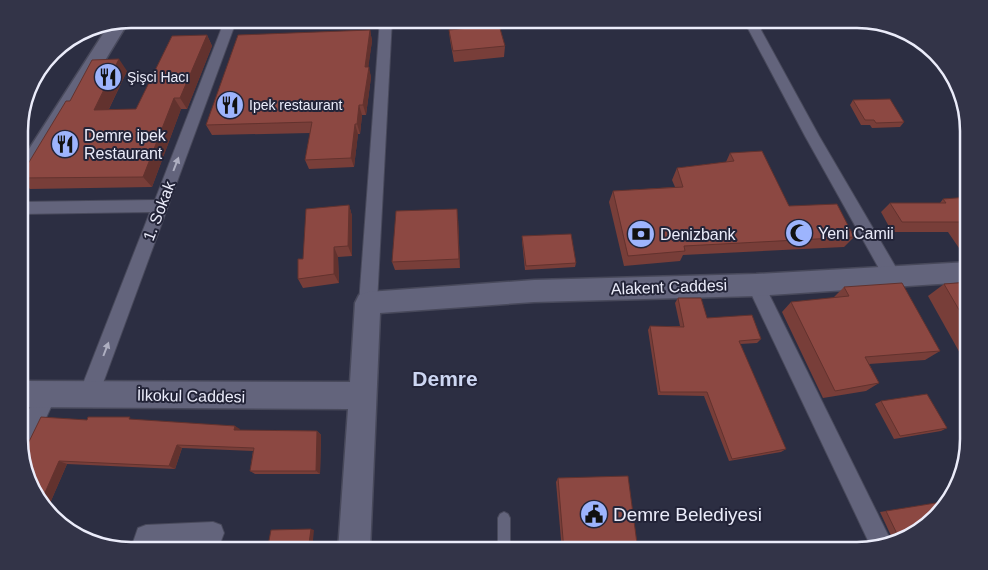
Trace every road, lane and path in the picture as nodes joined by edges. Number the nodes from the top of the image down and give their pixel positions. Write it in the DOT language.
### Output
graph roads {
  1 [pos="115,28"];
  2 [pos="228,28"];
  3 [pos="385,28"];
  4 [pos="754,28"];
  5 [pos="28,168"];
  6 [pos="161,206"];
  7 [pos="28,208"];
  8 [pos="960,272"];
  9 [pos="892,276"];
  10 [pos="756,285"];
  11 [pos="368,303"];
  12 [pos="33,394"];
  13 [pos="88,394"];
  14 [pos="363,396"];
  15 [pos="28,416"];
  16 [pos="504,518"];
  17 [pos="213,534"];
  18 [pos="879,541"];
  19 [pos="144,542"];
  20 [pos="355,542"];
  21 [pos="504,542"];
  1 -- 5 [label="street"];
  6 -- 2 [label="street, 1. Sokak, one-way"];
  3 -- 11 [label="street"];
  4 -- 9 [label="street"];
  6 -- 7 [label="street"];
  13 -- 6 [label="street, 1. Sokak, one-way"];
  8 -- 9 [label="street, Alakent Caddesi"];
  9 -- 10 [label="street, Alakent Caddesi"];
  10 -- 11 [label="street, Alakent Caddesi"];
  10 -- 18 [label="street"];
  11 -- 14 [label="street"];
  12 -- 13 [label="street, İlkokul Caddesi"];
  12 -- 15 [label="street"];
  13 -- 14 [label="street, İlkokul Caddesi"];
  14 -- 20 [label="street"];
  16 -- 21 [label="lane"];
  17 -- 19 [label="street"];
}
